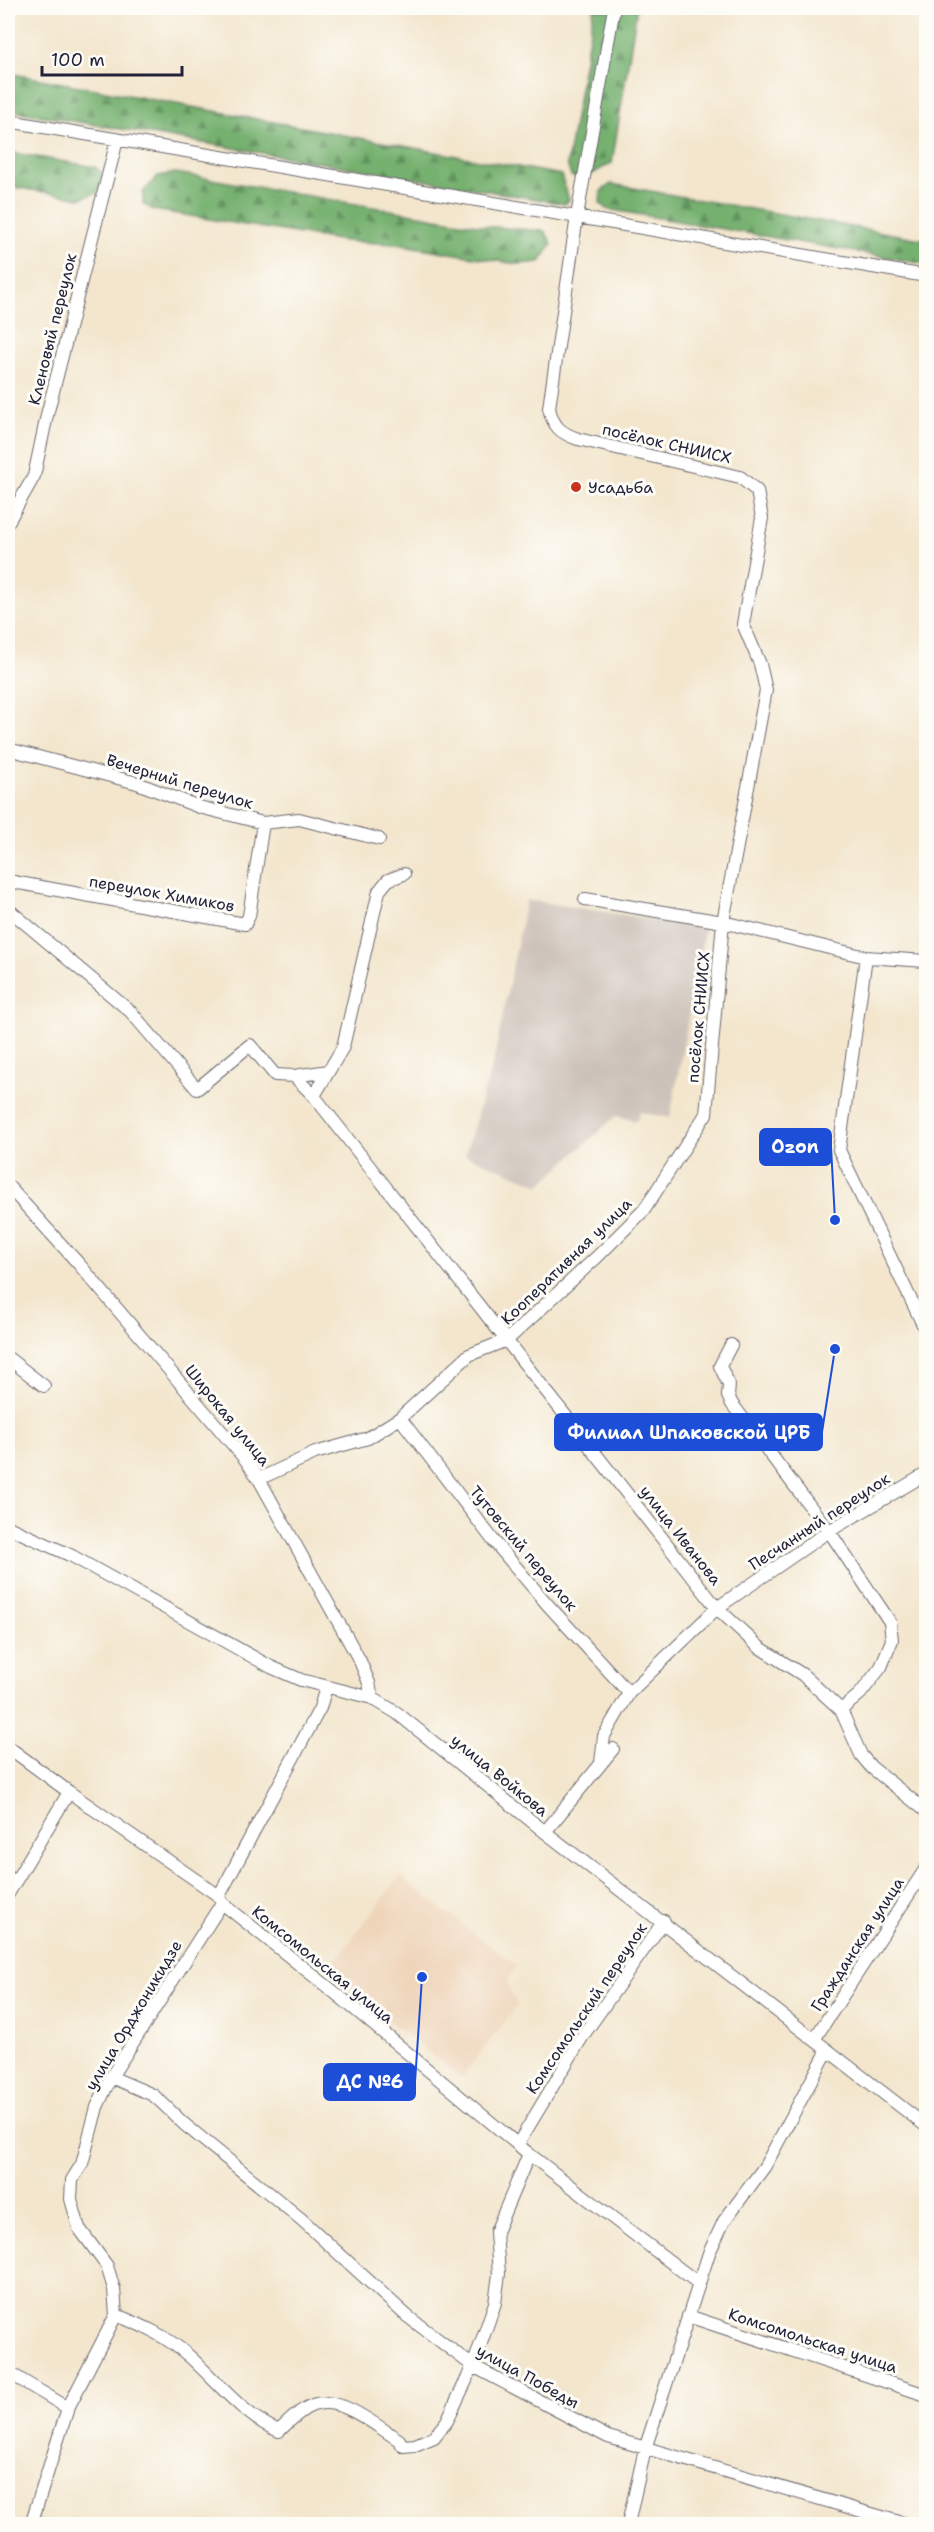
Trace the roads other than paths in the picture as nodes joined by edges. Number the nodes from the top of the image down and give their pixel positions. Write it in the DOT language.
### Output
graph roads {
  1 [pos="614,8"];
  2 [pos="8,121"];
  3 [pos="117,140"];
  4 [pos="578,216"];
  5 [pos="927,276"];
  6 [pos="8,522"];
  7 [pos="8,749"];
  8 [pos="263,823"];
  9 [pos="379,838"];
  10 [pos="404,874"];
  11 [pos="8,881"];
  12 [pos="585,899"];
  13 [pos="8,909"];
  14 [pos="723,922"];
  15 [pos="866,957"];
  16 [pos="927,960"];
  17 [pos="329,1071"];
  18 [pos="294,1076"];
  19 [pos="314,1096"];
  20 [pos="706,1114"];
  21 [pos="8,1186"];
  22 [pos="927,1331"];
  23 [pos="507,1340"];
  24 [pos="731,1345"];
  25 [pos="8,1358"];
  26 [pos="44,1386"];
  27 [pos="400,1418"];
  28 [pos="927,1474"];
  29 [pos="259,1479"];
  30 [pos="8,1527"];
  31 [pos="829,1531"];
  32 [pos="717,1608"];
  33 [pos="326,1687"];
  34 [pos="629,1693"];
  35 [pos="372,1698"];
  36 [pos="842,1710"];
  37 [pos="8,1747"];
  38 [pos="613,1749"];
  39 [pos="601,1763"];
  40 [pos="69,1792"];
  41 [pos="927,1811"];
  42 [pos="545,1832"];
  43 [pos="927,1868"];
  44 [pos="8,1894"];
  45 [pos="220,1899"];
  46 [pos="663,1921"];
  47 [pos="815,2038"];
  48 [pos="828,2050"];
  49 [pos="111,2077"];
  50 [pos="927,2126"];
  51 [pos="518,2144"];
  52 [pos="529,2154"];
  53 [pos="698,2283"];
  54 [pos="116,2315"];
  55 [pos="688,2316"];
  56 [pos="473,2366"];
  57 [pos="8,2372"];
  58 [pos="927,2396"];
  59 [pos="68,2408"];
  60 [pos="645,2448"];
  61 [pos="31,2524"];
  62 [pos="628,2524"];
  63 [pos="906,2524"];
  1 -- 4 [label="street"];
  2 -- 3 [label="street"];
  3 -- 4 [label="street"];
  3 -- 6 [label="street, Кленовый переулок"];
  4 -- 5 [label="street"];
  4 -- 14 [label="street, посёлок СНИИСХ"];
  7 -- 8 [label="street, Вечерний переулок"];
  8 -- 9 [label="street, Вечерний переулок"];
  8 -- 11 [label="street, переулок Химиков"];
  10 -- 17 [label="street"];
  12 -- 14 [label="street"];
  13 -- 18 [label="street"];
  14 -- 15 [label="street"];
  14 -- 20 [label="street, посёлок СНИИСХ"];
  15 -- 16 [label="street"];
  15 -- 22 [label="street"];
  17 -- 18 [label="street"];
  17 -- 19 [label="street"];
  18 -- 19 [label="street, улица Иванова"];
  19 -- 23 [label="street, улица Иванова"];
  20 -- 23 [label="street, Кооперативная улица"];
  21 -- 29 [label="street, Широкая улица"];
  23 -- 27 [label="street, Кооперативная улица"];
  23 -- 32 [label="street, улица Иванова"];
  24 -- 31 [label="street"];
  25 -- 26 [label="street"];
  27 -- 29 [label="street, Кооперативная улица"];
  27 -- 34 [label="street, Тутовский переулок"];
  28 -- 31 [label="street, Песчанный переулок"];
  29 -- 35 [label="street, Широкая улица"];
  30 -- 33 [label="street, улица Войкова"];
  31 -- 32 [label="street, Песчанный переулок"];
  31 -- 36 [label="street"];
  32 -- 34 [label="street, Песчанный переулок"];
  32 -- 36 [label="street, улица Иванова"];
  33 -- 35 [label="street, улица Войкова"];
  33 -- 45 [label="street, улица Орджоникидзе"];
  34 -- 39 [label="street, Песчанный переулок"];
  35 -- 42 [label="street, улица Войкова"];
  36 -- 41 [label="street, улица Иванова"];
  37 -- 40 [label="street, Комсомольская улица"];
  38 -- 39 [label="street"];
  39 -- 42 [label="street"];
  40 -- 44 [label="street"];
  40 -- 45 [label="street, Комсомольская улица"];
  42 -- 46 [label="street, улица Войкова"];
  43 -- 47 [label="street, Гражданская улица"];
  45 -- 49 [label="street, улица Орджоникидзе"];
  45 -- 51 [label="street, Комсомольская улица"];
  46 -- 47 [label="street, улица Войкова"];
  46 -- 51 [label="street, Комсомольский переулок"];
  47 -- 48 [label="street, улица Войкова"];
  48 -- 50 [label="street, улица Войкова"];
  48 -- 53 [label="street"];
  49 -- 54 [label="street, улица Орджоникидзе"];
  49 -- 56 [label="street, улица Победы"];
  51 -- 52 [label="street, Комсомольская улица"];
  52 -- 53 [label="street, Комсомольская улица"];
  52 -- 56 [label="street"];
  53 -- 55 [label="street"];
  54 -- 56 [label="street"];
  54 -- 59 [label="street"];
  55 -- 58 [label="street, Комсомольская улица"];
  55 -- 60 [label="street"];
  56 -- 60 [label="street, улица Победы"];
  57 -- 59 [label="street"];
  59 -- 61 [label="street"];
  60 -- 62 [label="street"];
  60 -- 63 [label="street, улица Победы"];
}
